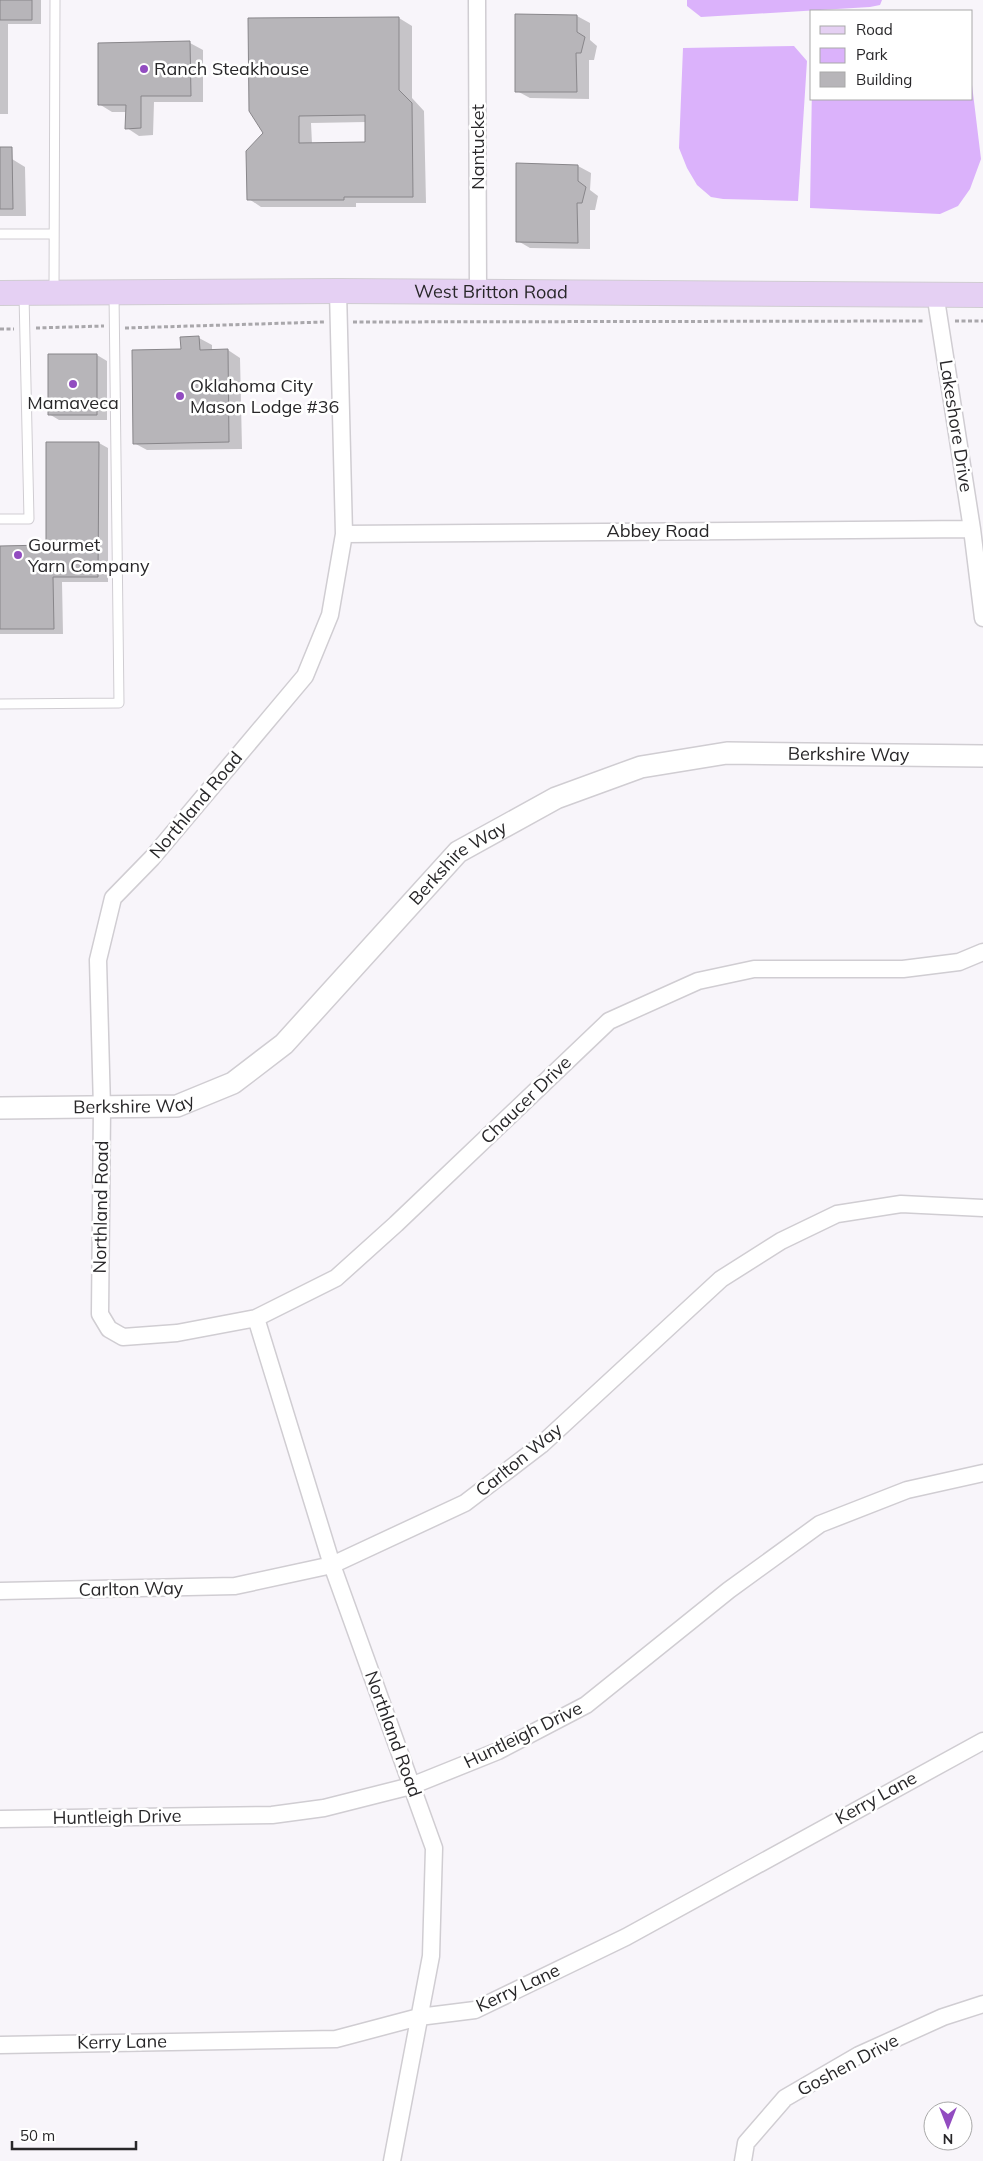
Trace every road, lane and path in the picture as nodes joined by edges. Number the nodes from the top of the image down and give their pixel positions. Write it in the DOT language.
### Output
graph roads {
  1 [pos="55,0"];
  2 [pos="477,0"];
  3 [pos="0,234"];
  4 [pos="54,234"];
  5 [pos="338,291"];
  6 [pos="0,293"];
  7 [pos="24,293"];
  8 [pos="114,293"];
  9 [pos="478,293"];
  10 [pos="935,293"];
  11 [pos="54,294"];
  12 [pos="983,296"];
  13 [pos="924,321"];
  14 [pos="966,321"];
  15 [pos="983,321"];
  16 [pos="326,322"];
  17 [pos="365,322"];
  18 [pos="114,327"];
  19 [pos="25,328"];
  20 [pos="0,329"];
  21 [pos="0,519"];
  22 [pos="972,528"];
  23 [pos="344,534"];
  24 [pos="983,618"];
  25 [pos="0,704"];
  26 [pos="983,756"];
  27 [pos="983,952"];
  28 [pos="0,1108"];
  29 [pos="102,1108"];
  30 [pos="983,1208"];
  31 [pos="256,1318"];
  32 [pos="109,1330"];
  33 [pos="983,1473"];
  34 [pos="332,1565"];
  35 [pos="0,1591"];
  36 [pos="983,1740"];
  37 [pos="411,1786"];
  38 [pos="0,1819"];
  39 [pos="983,2004"];
  40 [pos="419,2018"];
  41 [pos="0,2045"];
  42 [pos="392,2161"];
  43 [pos="743,2161"];
  1 -- 4 [label="lane"];
  2 -- 9 [label="street, Nantucket"];
  3 -- 4 [label="lane"];
  4 -- 11 [label="lane"];
  5 -- 8 [label="main road, West Britton Road"];
  5 -- 9 [label="main road, West Britton Road"];
  5 -- 23 [label="street, Northland Road"];
  6 -- 7 [label="main road, West Britton Road"];
  7 -- 11 [label="main road, West Britton Road"];
  7 -- 19 [label="lane"];
  8 -- 11 [label="main road, West Britton Road"];
  8 -- 18 [label="lane"];
  9 -- 10 [label="main road, West Britton Road"];
  10 -- 12 [label="main road, West Britton Road"];
  10 -- 22 [label="street, Lakeshore Drive"];
  13 -- 17 [label="path, West Britton Road"];
  14 -- 15 [label="path"];
  16 -- 18 [label="path"];
  18 -- 19 [label="path"];
  18 -- 25 [label="lane"];
  19 -- 20 [label="path"];
  19 -- 21 [label="lane"];
  22 -- 23 [label="street, Abbey Road"];
  22 -- 24 [label="street, Lakeshore Drive"];
  23 -- 29 [label="street, Northland Road"];
  26 -- 29 [label="street, Berkshire Way"];
  27 -- 31 [label="street, Chaucer Drive"];
  28 -- 29 [label="street, Berkshire Way"];
  29 -- 32 [label="street, Northland Road"];
  30 -- 34 [label="street, Carlton Way"];
  31 -- 32 [label="street, Chaucer Drive"];
  31 -- 34 [label="street, Northland Road"];
  33 -- 37 [label="street, Huntleigh Drive"];
  34 -- 35 [label="street, Carlton Way"];
  34 -- 37 [label="street, Northland Road"];
  36 -- 40 [label="street, Kerry Lane"];
  37 -- 38 [label="street, Huntleigh Drive"];
  37 -- 40 [label="street, Northland Road"];
  39 -- 43 [label="street, Goshen Drive"];
  40 -- 41 [label="street, Kerry Lane"];
  40 -- 42 [label="street, Northland Road"];
}
